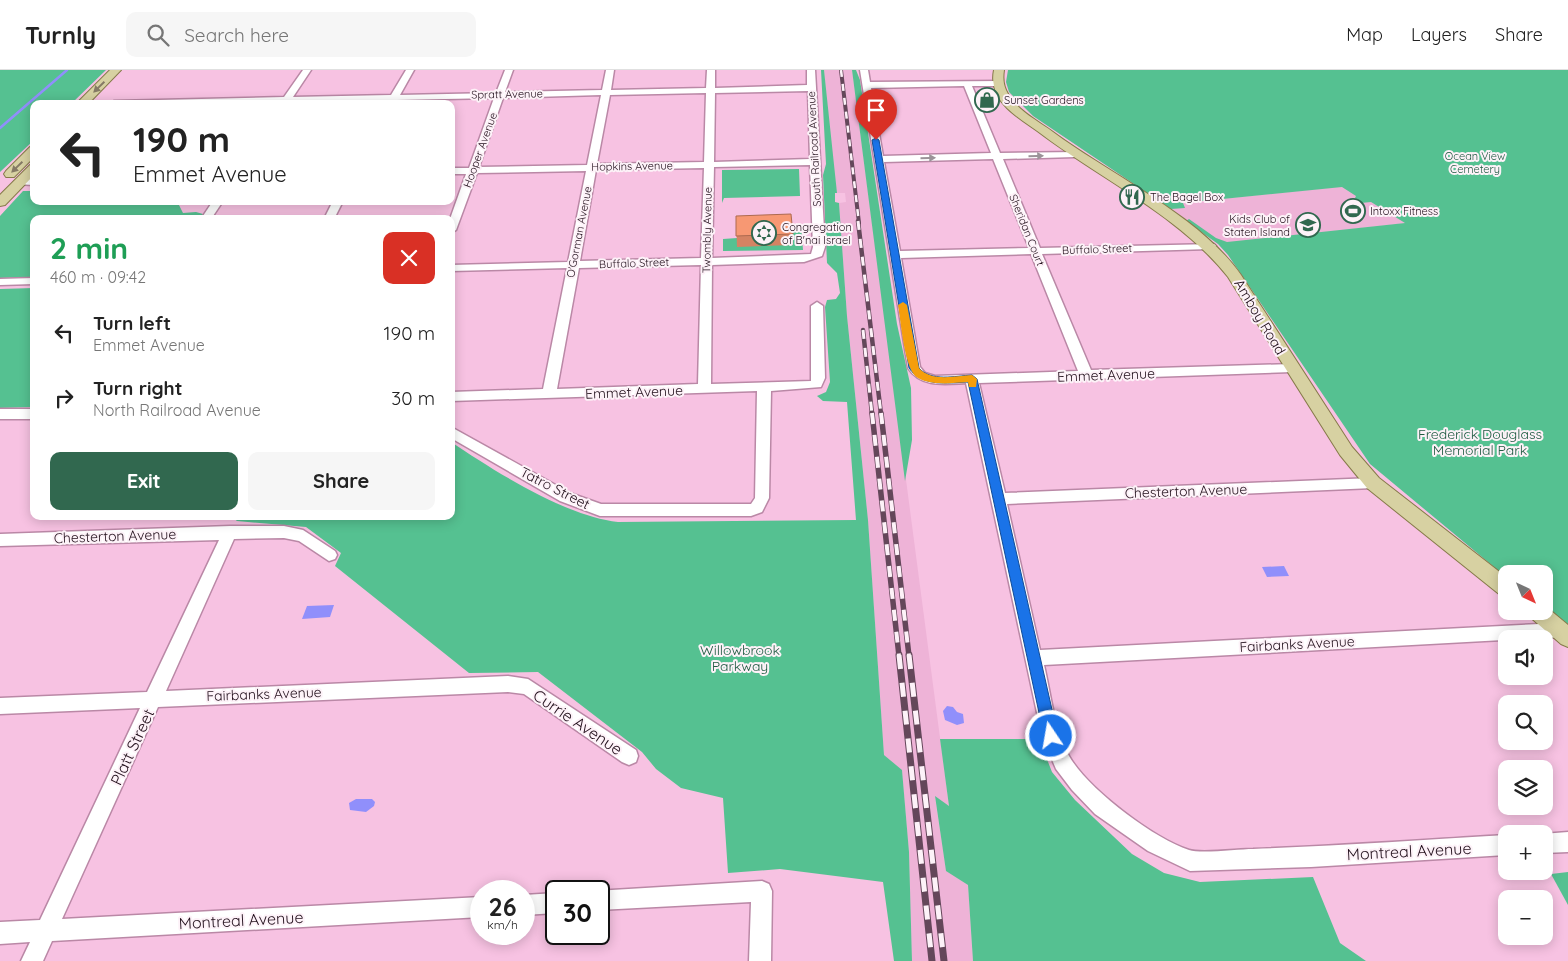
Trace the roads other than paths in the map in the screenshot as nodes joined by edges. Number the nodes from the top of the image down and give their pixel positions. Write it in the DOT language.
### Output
graph roads {
  1 [pos="307,70"];
  2 [pos="410,70"];
  3 [pos="509,70"];
  4 [pos="610,70"];
  5 [pos="712,70"];
  6 [pos="811,70"];
  7 [pos="864,70"];
  8 [pos="999,70"];
  9 [pos="120,73"];
  10 [pos="997,83"];
  11 [pos="967,84"];
  12 [pos="866,85"];
  13 [pos="811,88"];
  14 [pos="711,90"];
  15 [pos="605,92"];
  16 [pos="500,94"];
  17 [pos="86,100"];
  18 [pos="100,100"];
  19 [pos="287,100"];
  20 [pos="393,100"];
  21 [pos="30,154"];
  22 [pos="1075,154"];
  23 [pos="997,157"];
  24 [pos="879,159"];
  25 [pos="813,162"];
  26 [pos="709,164"];
  27 [pos="592,167"];
  28 [pos="473,170"];
  29 [pos="455,171"];
  30 [pos="30,172"];
  31 [pos="19,182"];
  32 [pos="30,182"];
  33 [pos="0,183"];
  34 [pos="0,202"];
  35 [pos="455,219"];
  36 [pos="1210,246"];
  37 [pos="1036,251"];
  38 [pos="894,255"];
  39 [pos="816,256"];
  40 [pos="707,260"];
  41 [pos="573,265"];
  42 [pos="455,268"];
  43 [pos="30,281"];
  44 [pos="0,282"];
  45 [pos="817,306"];
  46 [pos="1292,368"];
  47 [pos="1087,376"];
  48 [pos="972,379"];
  49 [pos="764,387"];
  50 [pos="704,389"];
  51 [pos="549,395"];
  52 [pos="455,397"];
  53 [pos="0,414"];
  54 [pos="30,414"];
  55 [pos="455,434"];
  56 [pos="1373,483"];
  57 [pos="999,499"];
  58 [pos="230,532"];
  59 [pos="0,540"];
  60 [pos="330,554"];
  61 [pos="1498,582"];
  62 [pos="1548,620"];
  63 [pos="1564,634"];
  64 [pos="1034,658"];
  65 [pos="528,687"];
  66 [pos="154,699"];
  67 [pos="0,706"];
  68 [pos="628,756"];
  69 [pos="1568,842"];
  70 [pos="1553,843"];
  71 [pos="1498,846"];
  72 [pos="610,899"];
  73 [pos="470,908"];
  74 [pos="46,931"];
  75 [pos="0,934"];
  76 [pos="32,961"];
  77 [pos="760,961"];
  1 -- 19 [label="street"];
  2 -- 20 [label="street"];
  3 -- 16 [label="street, Hooper Avenue"];
  4 -- 15 [label="street, O'Gorman Avenue"];
  5 -- 14 [label="street, Twombly Avenue"];
  6 -- 13 [label="street, South Railroad Avenue"];
  7 -- 12 [label="street"];
  8 -- 10 [label="main road"];
  9 -- 17 [label="main road, one-way"];
  9 -- 18 [label="main road"];
  10 -- 11 [label="street"];
  10 -- 22 [label="main road, Amboy Road"];
  11 -- 12 [label="street"];
  11 -- 23 [label="street, Sheridan Court"];
  12 -- 24 [label="street"];
  13 -- 14 [label="street, Spratt Avenue"];
  13 -- 25 [label="street, South Railroad Avenue"];
  14 -- 15 [label="street, Spratt Avenue"];
  14 -- 26 [label="street, Twombly Avenue"];
  15 -- 16 [label="street, Spratt Avenue"];
  15 -- 27 [label="street, O'Gorman Avenue"];
  16 -- 20 [label="street, Spratt Avenue"];
  16 -- 28 [label="street, Hooper Avenue"];
  21 -- 33 [label="main road, one-way"];
  23 -- 22 [label="street, one-way"];
  22 -- 36 [label="main road, Amboy Road"];
  24 -- 23 [label="street, one-way"];
  23 -- 37 [label="street, Sheridan Court"];
  24 -- 38 [label="street"];
  25 -- 26 [label="street, Hopkins Avenue"];
  25 -- 39 [label="street, South Railroad Avenue"];
  26 -- 27 [label="street, Hopkins Avenue"];
  26 -- 40 [label="street, Twombly Avenue"];
  27 -- 28 [label="street, Hopkins Avenue"];
  27 -- 41 [label="street, O'Gorman Avenue"];
  28 -- 29 [label="street, Hopkins Avenue"];
  28 -- 35 [label="street, Hooper Avenue"];
  30 -- 31 [label="main road"];
  31 -- 32 [label="street"];
  31 -- 34 [label="main road"];
  36 -- 37 [label="street, Buffalo Street"];
  36 -- 46 [label="main road, Amboy Road"];
  37 -- 38 [label="street, Buffalo Street"];
  37 -- 47 [label="street, Sheridan Court"];
  38 -- 48 [label="street, Emmet Avenue"];
  39 -- 40 [label="street, Buffalo Street"];
  40 -- 41 [label="street, Buffalo Street"];
  40 -- 50 [label="street, Twombly Avenue"];
  41 -- 42 [label="street, Buffalo Street"];
  41 -- 51 [label="street, O'Gorman Avenue"];
  43 -- 44 [label="street"];
  45 -- 49 [label="street, Emmet Avenue"];
  46 -- 47 [label="street, Emmet Avenue"];
  46 -- 56 [label="main road, Amboy Road"];
  47 -- 48 [label="street, Emmet Avenue"];
  48 -- 57 [label="street"];
  49 -- 50 [label="street, Emmet Avenue"];
  49 -- 55 [label="street, Tatro Street"];
  50 -- 51 [label="street, Emmet Avenue"];
  51 -- 52 [label="street, Emmet Avenue"];
  53 -- 54 [label="street"];
  56 -- 57 [label="street, Chesterton Avenue"];
  56 -- 61 [label="main road, Amboy Road"];
  57 -- 64 [label="street"];
  58 -- 59 [label="street, Chesterton Avenue"];
  58 -- 60 [label="street"];
  58 -- 66 [label="street, Platt Street"];
  62 -- 63 [label="main road"];
  63 -- 64 [label="street, Fairbanks Avenue"];
  64 -- 71 [label="street, Montreal Avenue"];
  65 -- 66 [label="street, Fairbanks Avenue"];
  65 -- 68 [label="street, Currie Avenue"];
  66 -- 67 [label="street, Fairbanks Avenue"];
  66 -- 74 [label="street, Platt Street"];
  69 -- 70 [label="street"];
  72 -- 77 [label="street"];
  73 -- 74 [label="street, Montreal Avenue"];
  74 -- 75 [label="street, Montreal Avenue"];
  74 -- 76 [label="street, Platt Street"];
}
